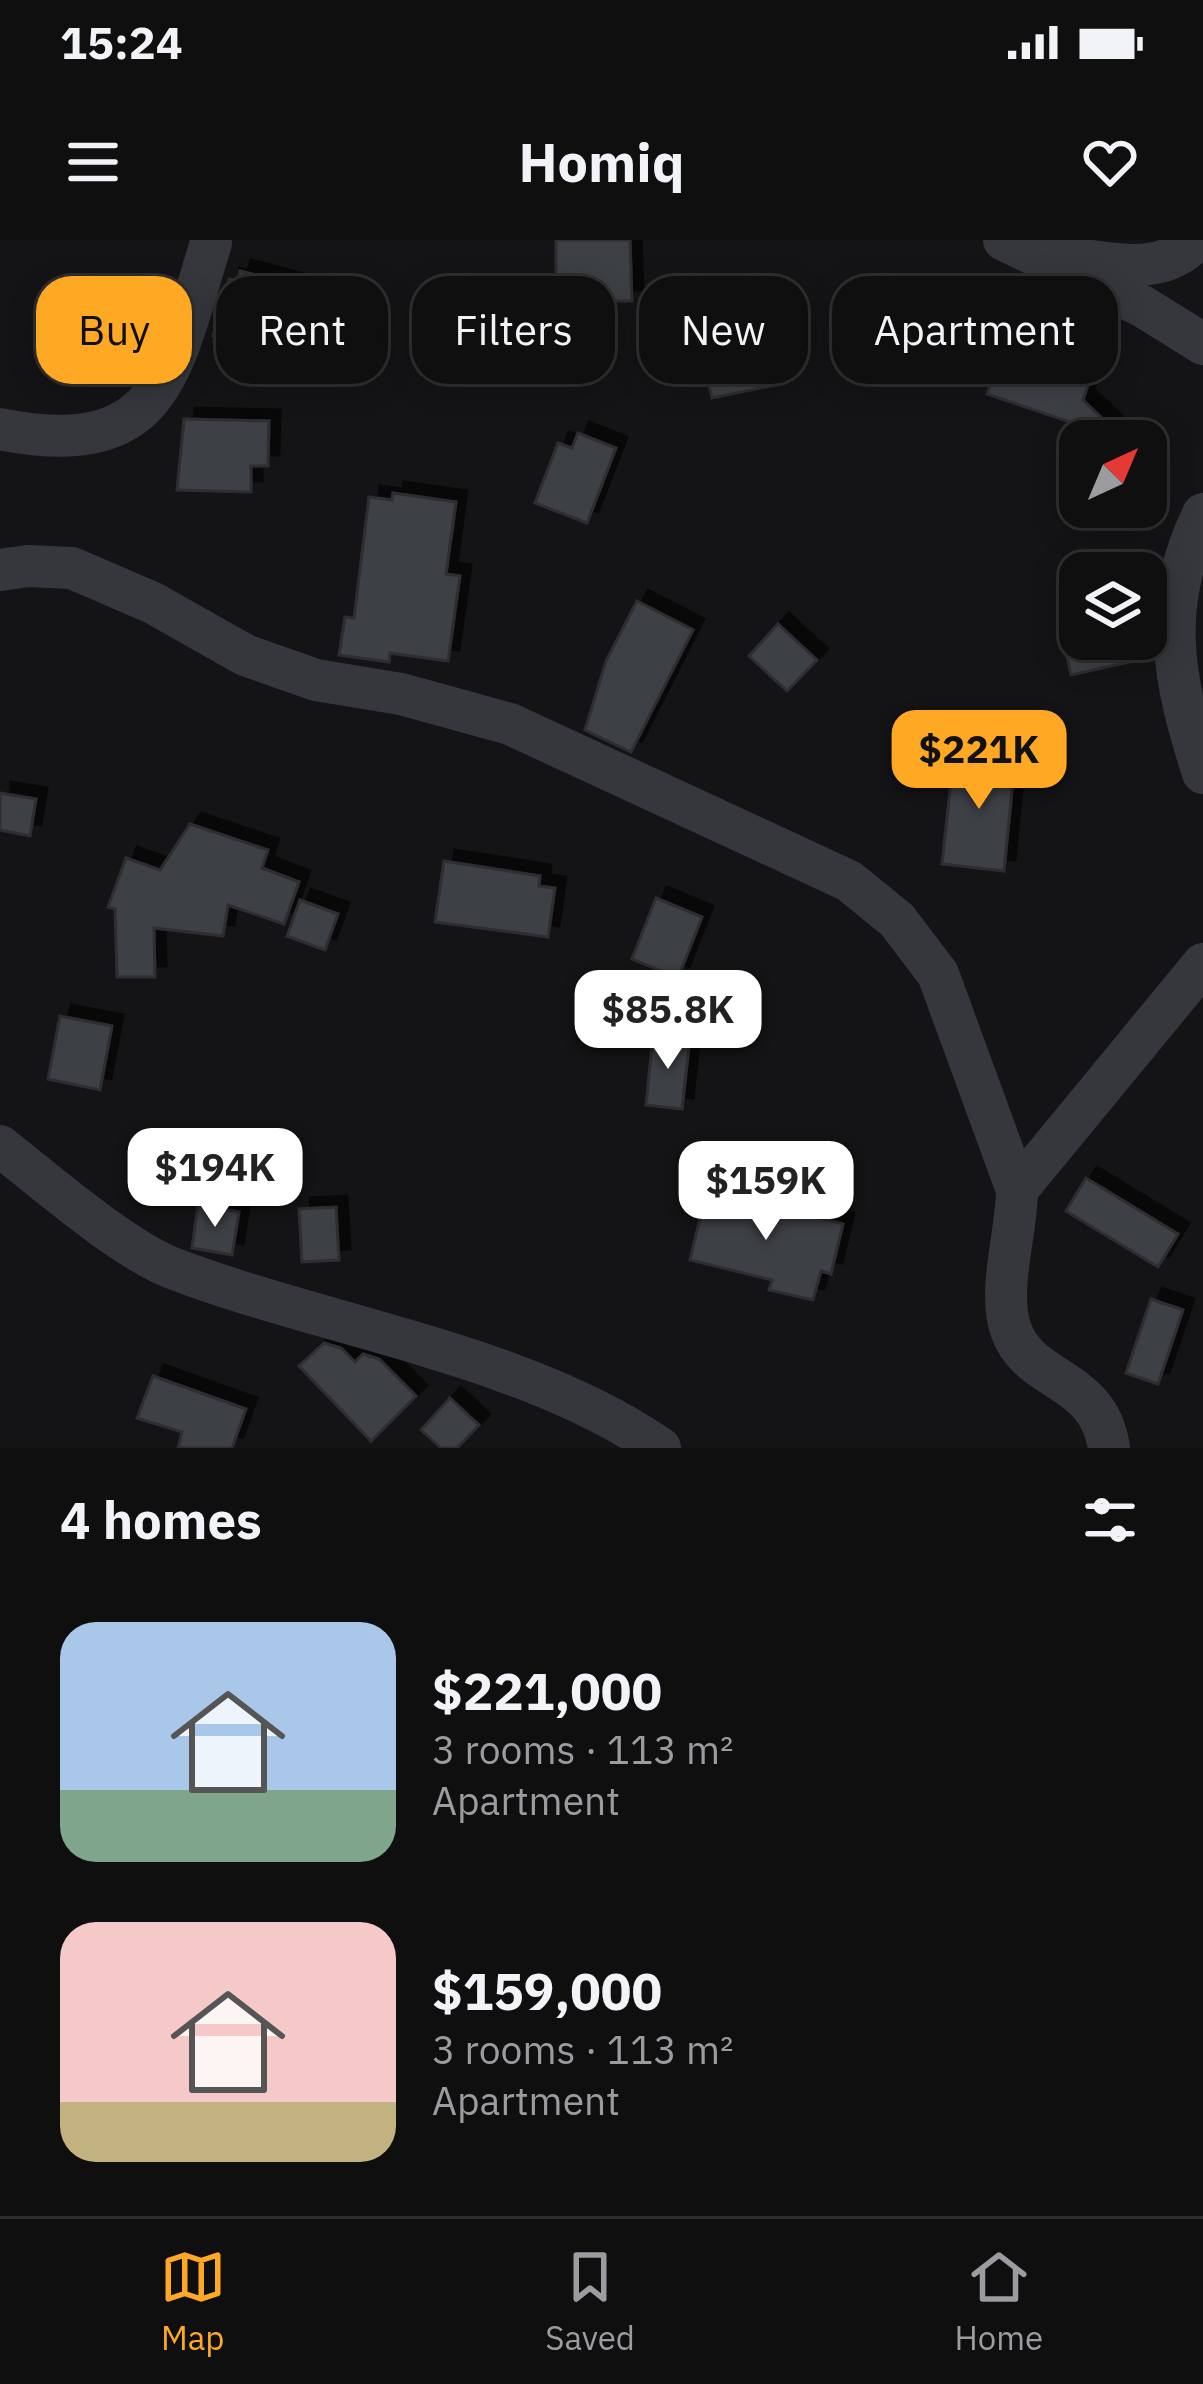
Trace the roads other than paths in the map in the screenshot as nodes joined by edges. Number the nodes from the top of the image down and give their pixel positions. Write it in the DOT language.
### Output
graph roads {
  1 [pos="1196,240"];
  2 [pos="211,242"];
  3 [pos="1019,247"];
  4 [pos="1203,344"];
  5 [pos="0,429"];
  6 [pos="1203,514"];
  7 [pos="0,570"];
  8 [pos="1203,773"];
  9 [pos="1203,964"];
  10 [pos="0,1146"];
  11 [pos="1017,1190"];
  12 [pos="660,1448"];
  13 [pos="1109,1448"];
  1 -- 3 [label="street"];
  2 -- 5 [label="street"];
  3 -- 4 [label="street"];
  6 -- 8 [label="street"];
  7 -- 11 [label="street"];
  9 -- 11 [label="street"];
  10 -- 12 [label="street"];
  11 -- 13 [label="street"];
}
